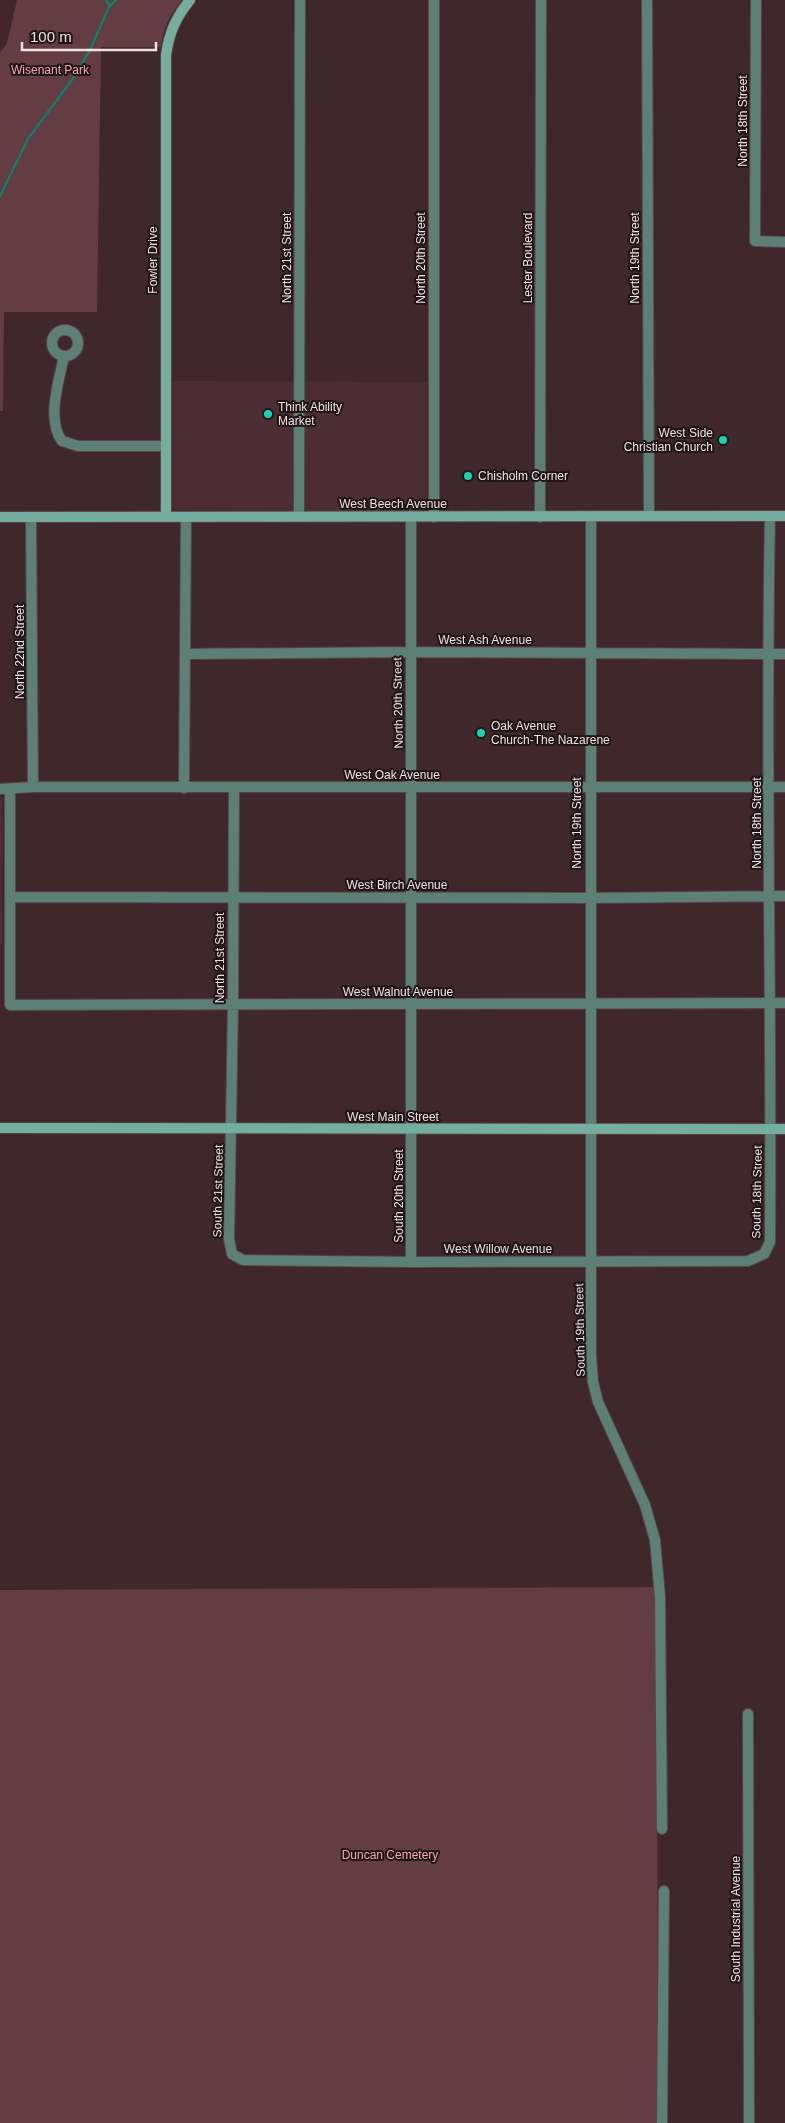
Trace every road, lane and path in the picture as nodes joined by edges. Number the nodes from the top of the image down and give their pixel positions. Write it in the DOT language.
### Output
graph roads {
  1 [pos="300,0"];
  2 [pos="434,0"];
  3 [pos="541,0"];
  4 [pos="647,0"];
  5 [pos="756,0"];
  6 [pos="187,4"];
  7 [pos="785,242"];
  8 [pos="64,356"];
  9 [pos="166,446"];
  10 [pos="166,516"];
  11 [pos="186,516"];
  12 [pos="300,516"];
  13 [pos="411,516"];
  14 [pos="434,516"];
  15 [pos="648,516"];
  16 [pos="770,516"];
  17 [pos="785,516"];
  18 [pos="0,517"];
  19 [pos="31,517"];
  20 [pos="540,517"];
  21 [pos="591,517"];
  22 [pos="410,652"];
  23 [pos="590,653"];
  24 [pos="768,653"];
  25 [pos="186,654"];
  26 [pos="785,654"];
  27 [pos="33,787"];
  28 [pos="590,787"];
  29 [pos="770,787"];
  30 [pos="785,787"];
  31 [pos="184,788"];
  32 [pos="234,788"];
  33 [pos="412,788"];
  34 [pos="5,789"];
  35 [pos="770,896"];
  36 [pos="785,896"];
  37 [pos="10,898"];
  38 [pos="233,898"];
  39 [pos="412,898"];
  40 [pos="590,898"];
  41 [pos="590,1003"];
  42 [pos="770,1003"];
  43 [pos="785,1003"];
  44 [pos="233,1004"];
  45 [pos="411,1005"];
  46 [pos="0,1128"];
  47 [pos="232,1128"];
  48 [pos="412,1129"];
  49 [pos="592,1129"];
  50 [pos="771,1129"];
  51 [pos="785,1129"];
  52 [pos="232,1254"];
  53 [pos="764,1254"];
  54 [pos="411,1262"];
  55 [pos="592,1262"];
  56 [pos="748,1714"];
  57 [pos="662,1829"];
  58 [pos="664,1891"];
  59 [pos="662,2123"];
  60 [pos="749,2123"];
  1 -- 12 [label="street, North 21st Street"];
  2 -- 14 [label="street, North 20th Street"];
  3 -- 20 [label="street, Lester Boulevard"];
  4 -- 15 [label="street, North 19th Street"];
  5 -- 7 [label="street, North 18th Street"];
  6 -- 9 [label="street, Fowler Drive"];
  8 -- 9 [label="street"];
  9 -- 10 [label="street, Fowler Drive"];
  10 -- 11 [label="street, West Beech Avenue"];
  10 -- 19 [label="street, West Beech Avenue"];
  11 -- 12 [label="street, West Beech Avenue"];
  11 -- 25 [label="street"];
  12 -- 13 [label="street, West Beech Avenue"];
  13 -- 14 [label="street, West Beech Avenue"];
  13 -- 22 [label="street, North 20th Street"];
  14 -- 20 [label="street, West Beech Avenue"];
  15 -- 16 [label="street, West Beech Avenue"];
  15 -- 21 [label="street, West Beech Avenue"];
  16 -- 17 [label="street, West Beech Avenue"];
  16 -- 24 [label="street, North 18th Street"];
  18 -- 19 [label="street, West Beech Avenue"];
  19 -- 27 [label="street, North 22nd Street"];
  20 -- 21 [label="street, West Beech Avenue"];
  21 -- 23 [label="street, North 19th Street"];
  22 -- 23 [label="street, West Ash Avenue"];
  22 -- 25 [label="street, West Ash Avenue"];
  22 -- 33 [label="street, North 20th Street"];
  23 -- 24 [label="street, West Ash Avenue"];
  23 -- 28 [label="street, North 19th Street"];
  24 -- 26 [label="street, West Ash Avenue"];
  24 -- 29 [label="street, North 18th Street"];
  25 -- 31 [label="street"];
  27 -- 31 [label="street, West Oak Avenue"];
  27 -- 34 [label="street, West Oak Avenue"];
  28 -- 29 [label="street, West Oak Avenue"];
  28 -- 33 [label="street, West Oak Avenue"];
  28 -- 40 [label="street, North 19th Street"];
  29 -- 30 [label="street, West Oak Avenue"];
  29 -- 35 [label="street, North 18th Street"];
  31 -- 32 [label="street, West Oak Avenue"];
  32 -- 33 [label="street, West Oak Avenue"];
  32 -- 38 [label="street, North 21st Street"];
  33 -- 39 [label="street, North 20th Street"];
  34 -- 37 [label="street"];
  35 -- 36 [label="street, West Birch Avenue"];
  35 -- 40 [label="street, West Birch Avenue"];
  35 -- 42 [label="street, North 18th Street"];
  37 -- 38 [label="street, West Birch Avenue"];
  37 -- 44 [label="street, West Walnut Avenue"];
  38 -- 39 [label="street, West Birch Avenue"];
  38 -- 44 [label="street, North 21st Street"];
  39 -- 40 [label="street, West Birch Avenue"];
  39 -- 45 [label="street, North 20th Street"];
  40 -- 41 [label="street, North 19th Street"];
  41 -- 42 [label="street, West Walnut Avenue"];
  41 -- 45 [label="street, West Walnut Avenue"];
  41 -- 49 [label="street, North 19th Street"];
  42 -- 43 [label="street, West Walnut Avenue"];
  42 -- 50 [label="street, North 18th Street"];
  44 -- 45 [label="street, West Walnut Avenue"];
  44 -- 47 [label="street, North 21st Street"];
  45 -- 48 [label="street, North 20th Street"];
  46 -- 47 [label="street, West Main Street"];
  47 -- 48 [label="street, West Main Street"];
  47 -- 52 [label="street, South 21st Street"];
  48 -- 49 [label="street, West Main Street"];
  48 -- 54 [label="street, South 20th Street"];
  49 -- 50 [label="street, West Main Street"];
  49 -- 55 [label="street, South 19th Street"];
  50 -- 51 [label="street, West Main Street"];
  50 -- 53 [label="street, South 18th Street"];
  52 -- 54 [label="street, West Willow Avenue"];
  53 -- 55 [label="street, West Willow Avenue"];
  54 -- 55 [label="street, West Willow Avenue"];
  55 -- 57 [label="street, South 19th Street"];
  56 -- 60 [label="street, South Industrial Avenue"];
  58 -- 59 [label="street"];
}
